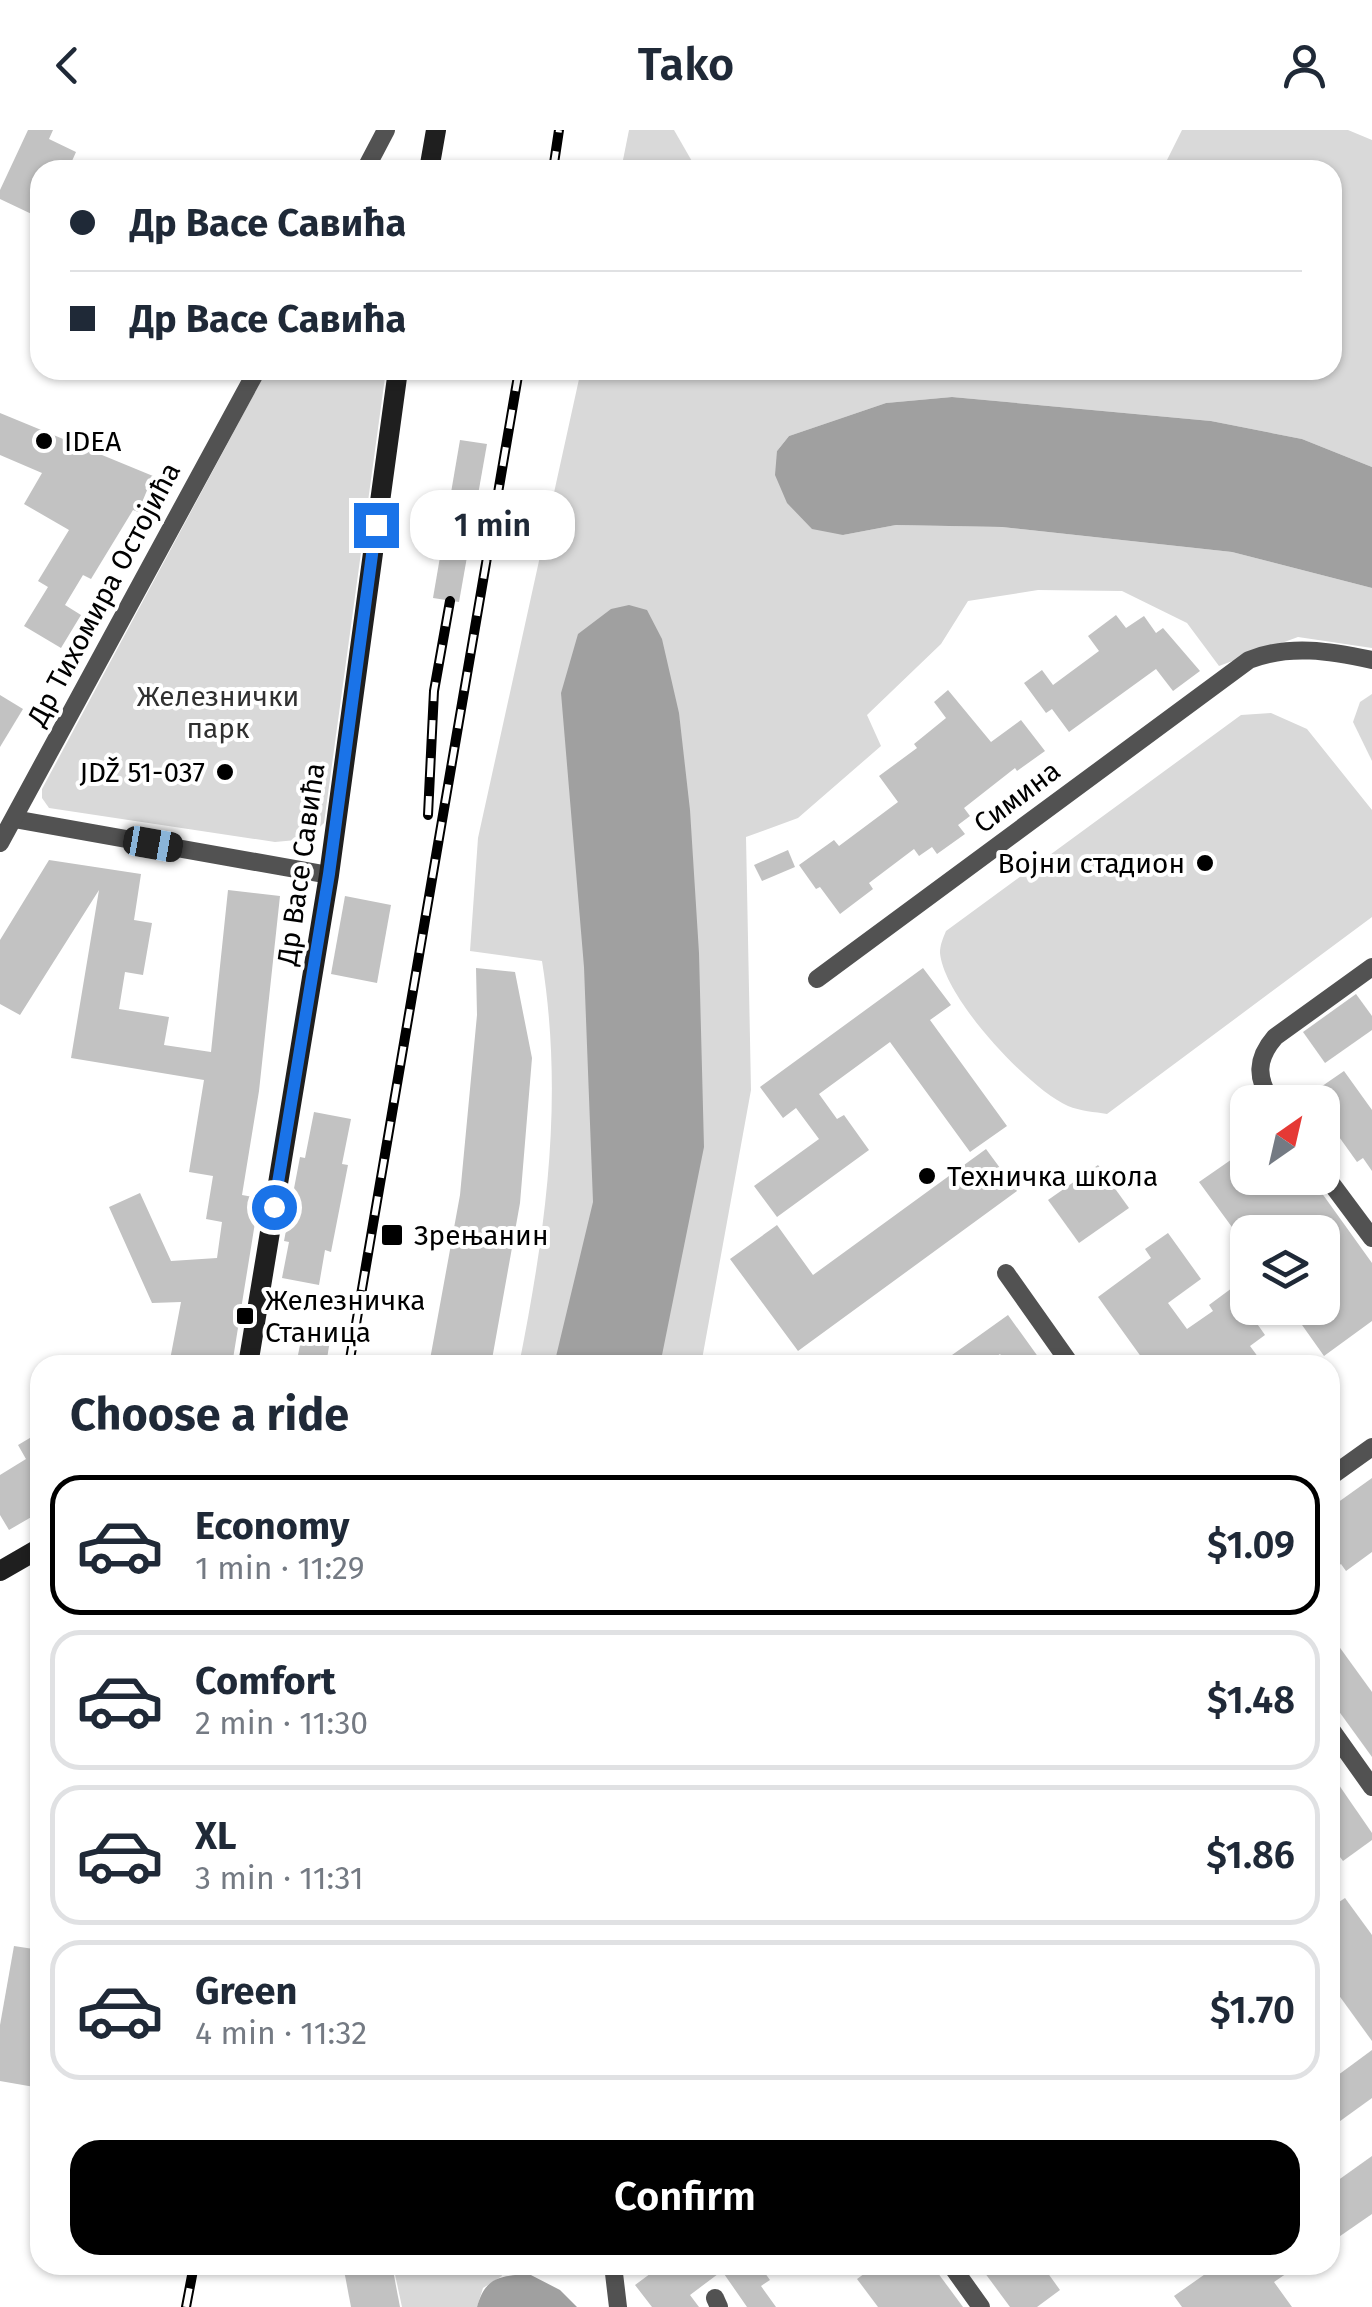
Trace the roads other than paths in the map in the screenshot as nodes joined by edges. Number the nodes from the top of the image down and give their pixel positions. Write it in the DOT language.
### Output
graph roads {
  1 [pos="386,130"];
  2 [pos="436,130"];
  3 [pos="370,160"];
  4 [pos="431,160"];
  5 [pos="251,380"];
  6 [pos="397,380"];
  7 [pos="1372,660"];
  8 [pos="14,819"];
  9 [pos="0,843"];
  10 [pos="329,874"];
  11 [pos="1372,967"];
  12 [pos="817,979"];
  13 [pos="1265,1085"];
  14 [pos="1340,1195"];
  15 [pos="1372,1238"];
  16 [pos="1006,1273"];
  17 [pos="250,1355"];
  18 [pos="1064,1355"];
  19 [pos="1372,1447"];
  20 [pos="1340,1470"];
  21 [pos="30,1554"];
  22 [pos="0,1571"];
  23 [pos="1340,1742"];
  24 [pos="1372,1787"];
  25 [pos="614,2275"];
  26 [pos="957,2275"];
  27 [pos="618,2307"];
  28 [pos="981,2307"];
  1 -- 3 [label="street"];
  2 -- 4 [label="street"];
  5 -- 8 [label="street, Др Тихомира Остојића"];
  6 -- 10 [label="street, Др Васе Савића"];
  7 -- 12 [label="street, Симина"];
  8 -- 9 [label="street, Др Тихомира Остојића"];
  8 -- 10 [label="street"];
  10 -- 17 [label="street, Др Васе Савића"];
  11 -- 13 [label="street"];
  14 -- 15 [label="street"];
  16 -- 18 [label="street"];
  19 -- 20 [label="street"];
  21 -- 22 [label="street"];
  23 -- 24 [label="street"];
  25 -- 27 [label="street"];
  26 -- 28 [label="street"];
}
